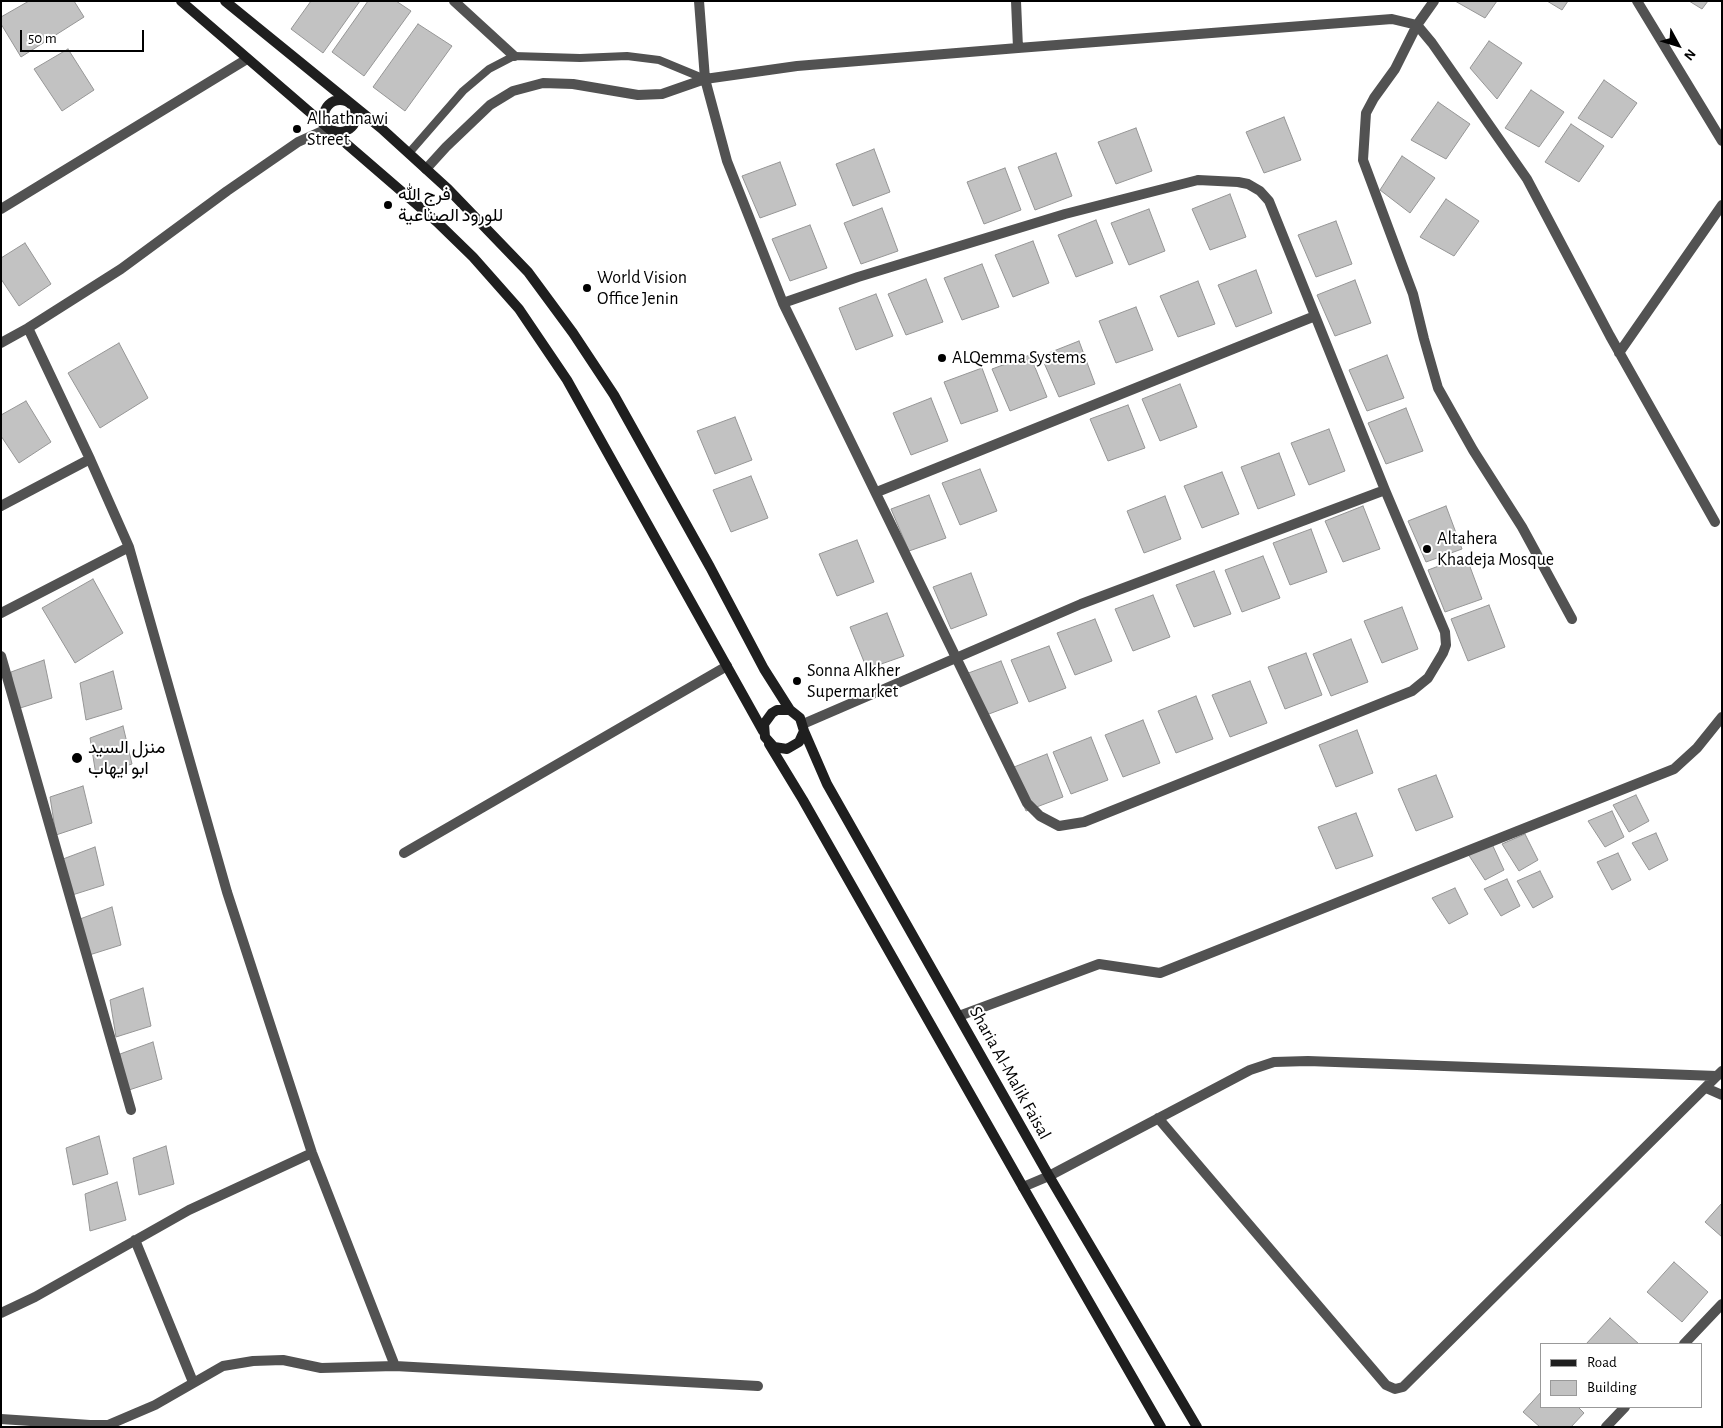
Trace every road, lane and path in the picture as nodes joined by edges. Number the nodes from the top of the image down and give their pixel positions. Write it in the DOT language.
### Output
graph roads {
  1 [pos="181,1"];
  2 [pos="225,1"];
  3 [pos="454,1"];
  4 [pos="699,1"];
  5 [pos="1016,1"];
  6 [pos="1434,1"];
  7 [pos="1637,1"];
  8 [pos="1417,25"];
  9 [pos="1018,48"];
  10 [pos="514,56"];
  11 [pos="247,59"];
  12 [pos="705,79"];
  13 [pos="352,104"];
  14 [pos="329,128"];
  15 [pos="1722,141"];
  16 [pos="409,154"];
  17 [pos="426,169"];
  18 [pos="1722,205"];
  19 [pos="1,209"];
  20 [pos="783,303"];
  21 [pos="1315,316"];
  22 [pos="28,328"];
  23 [pos="1,343"];
  24 [pos="1619,353"];
  25 [pos="90,459"];
  26 [pos="1385,490"];
  27 [pos="877,492"];
  28 [pos="1,506"];
  29 [pos="1715,522"];
  30 [pos="129,547"];
  31 [pos="1,613"];
  32 [pos="1572,619"];
  33 [pos="1,656"];
  34 [pos="956,657"];
  35 [pos="727,666"];
  36 [pos="790,710"];
  37 [pos="1722,717"];
  38 [pos="803,727"];
  39 [pos="763,731"];
  40 [pos="769,743"];
  41 [pos="404,854"];
  42 [pos="959,1016"];
  43 [pos="1720,1074"];
  44 [pos="1706,1088"];
  45 [pos="1722,1096"];
  46 [pos="131,1110"];
  47 [pos="1158,1118"];
  48 [pos="312,1153"];
  49 [pos="1050,1176"];
  50 [pos="1023,1187"];
  51 [pos="135,1240"];
  52 [pos="1722,1304"];
  53 [pos="1,1313"];
  54 [pos="1685,1343"];
  55 [pos="394,1366"];
  56 [pos="194,1382"];
  57 [pos="758,1386"];
  58 [pos="1624,1408"];
  59 [pos="1,1419"];
  60 [pos="1162,1427"];
  61 [pos="1198,1427"];
  62 [pos="1606,1427"];
  1 -- 11 [label="main road"];
  2 -- 13 [label="main road"];
  3 -- 10 [label="street"];
  4 -- 12 [label="street"];
  5 -- 9 [label="street"];
  6 -- 8 [label="street"];
  7 -- 15 [label="street"];
  8 -- 9 [label="street"];
  8 -- 24 [label="street"];
  8 -- 32 [label="street"];
  9 -- 12 [label="street"];
  10 -- 12 [label="lane"];
  10 -- 16 [label="lane"];
  11 -- 14 [label="main road"];
  11 -- 19 [label="street"];
  12 -- 17 [label="street"];
  12 -- 20 [label="street"];
  13 -- 14 [label="main road"];
  13 -- 14 [label="main road"];
  13 -- 16 [label="main road"];
  14 -- 22 [label="street"];
  14 -- 35 [label="main road"];
  16 -- 17 [label="main road"];
  17 -- 36 [label="main road"];
  18 -- 24 [label="street"];
  20 -- 21 [label="street"];
  20 -- 27 [label="street"];
  21 -- 26 [label="street"];
  21 -- 27 [label="street"];
  22 -- 23 [label="street"];
  22 -- 25 [label="street"];
  24 -- 29 [label="street"];
  25 -- 28 [label="street"];
  25 -- 30 [label="street"];
  26 -- 34 [label="street"];
  26 -- 34 [label="street"];
  27 -- 34 [label="street"];
  30 -- 31 [label="street"];
  30 -- 48 [label="street"];
  33 -- 46 [label="street"];
  34 -- 38 [label="street"];
  35 -- 39 [label="main road"];
  35 -- 41 [label="street"];
  36 -- 38 [label="main road"];
  36 -- 39 [label="main road"];
  37 -- 42 [label="street"];
  38 -- 40 [label="main road"];
  38 -- 42 [label="main road, Sharia Al-Malik Faisal"];
  39 -- 40 [label="main road"];
  40 -- 50 [label="main road"];
  42 -- 49 [label="main road, Sharia Al-Malik Faisal"];
  43 -- 44 [label="street"];
  43 -- 47 [label="street"];
  44 -- 45 [label="street"];
  44 -- 47 [label="street"];
  47 -- 49 [label="street"];
  48 -- 51 [label="street"];
  48 -- 55 [label="street"];
  49 -- 50 [label="street"];
  49 -- 61 [label="main road, Sharia Al-Malik Faisal"];
  50 -- 60 [label="main road"];
  51 -- 53 [label="street"];
  51 -- 56 [label="street"];
  52 -- 54 [label="street"];
  55 -- 56 [label="street"];
  55 -- 57 [label="street"];
  56 -- 59 [label="street"];
  58 -- 62 [label="street"];
}
